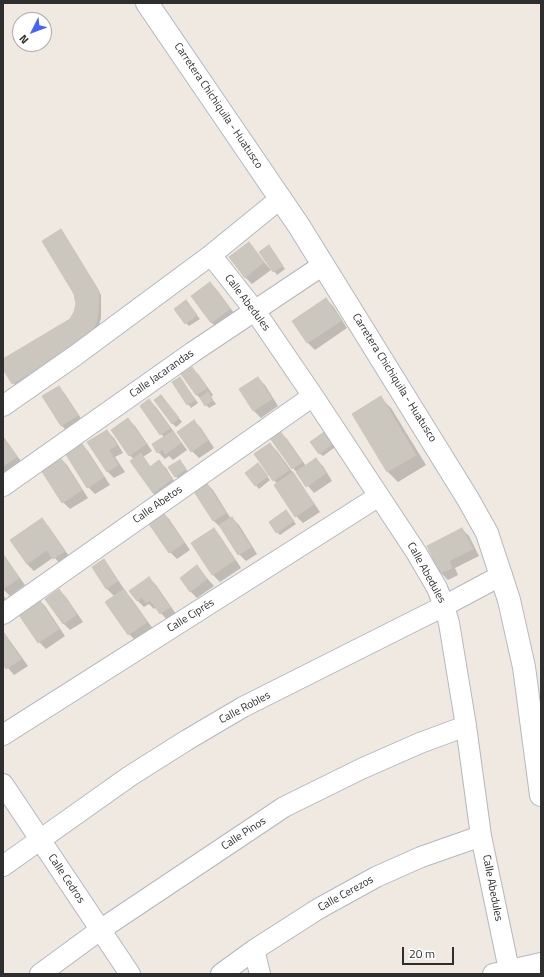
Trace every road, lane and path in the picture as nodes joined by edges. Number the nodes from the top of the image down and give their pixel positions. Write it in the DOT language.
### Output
graph roads {
  1 [pos="147,3"];
  2 [pos="281,198"];
  3 [pos="211,255"];
  4 [pos="323,264"];
  5 [pos="255,311"];
  6 [pos="313,396"];
  7 [pos="3,406"];
  8 [pos="3,486"];
  9 [pos="379,496"];
  10 [pos="502,574"];
  11 [pos="444,606"];
  12 [pos="3,614"];
  13 [pos="466,726"];
  14 [pos="3,735"];
  15 [pos="3,784"];
  16 [pos="541,795"];
  17 [pos="481,836"];
  18 [pos="40,840"];
  19 [pos="3,866"];
  20 [pos="100,930"];
  21 [pos="254,950"];
  22 [pos="541,962"];
  23 [pos="501,972"];
  24 [pos="40,974"];
  25 [pos="130,974"];
  26 [pos="222,974"];
  27 [pos="260,974"];
  1 -- 2 [label="main road, Carretera Chichiquila - Huatusco"];
  2 -- 3 [label="street"];
  2 -- 4 [label="main road, Carretera Chichiquila - Huatusco"];
  3 -- 5 [label="street, Calle Abedules"];
  3 -- 7 [label="street"];
  4 -- 5 [label="street, Calle Jacarandas"];
  4 -- 10 [label="main road, Carretera Chichiquila - Huatusco"];
  5 -- 6 [label="street, Calle Abedules"];
  5 -- 8 [label="street, Calle Jacarandas"];
  6 -- 9 [label="street, Calle Abedules"];
  6 -- 12 [label="street, Calle Abetos"];
  9 -- 11 [label="street, Calle Abedules"];
  9 -- 14 [label="street, Calle Ciprés"];
  10 -- 11 [label="street, Calle Robles"];
  10 -- 16 [label="main road, Carretera Chichiquila - Huatusco"];
  11 -- 13 [label="street, Calle Abedules"];
  11 -- 18 [label="street, Calle Robles"];
  13 -- 17 [label="street, Calle Abedules"];
  13 -- 20 [label="street, Calle Pinos"];
  15 -- 18 [label="street, Calle Cedros"];
  17 -- 21 [label="street, Calle Cerezos"];
  17 -- 23 [label="street, Calle Abedules"];
  18 -- 19 [label="street, Calle Robles"];
  18 -- 20 [label="street, Calle Cedros"];
  20 -- 24 [label="street, Calle Pinos"];
  20 -- 25 [label="street, Calle Cedros"];
  21 -- 26 [label="street, Calle Cerezos"];
  21 -- 27 [label="street"];
  22 -- 23 [label="street"];
}
